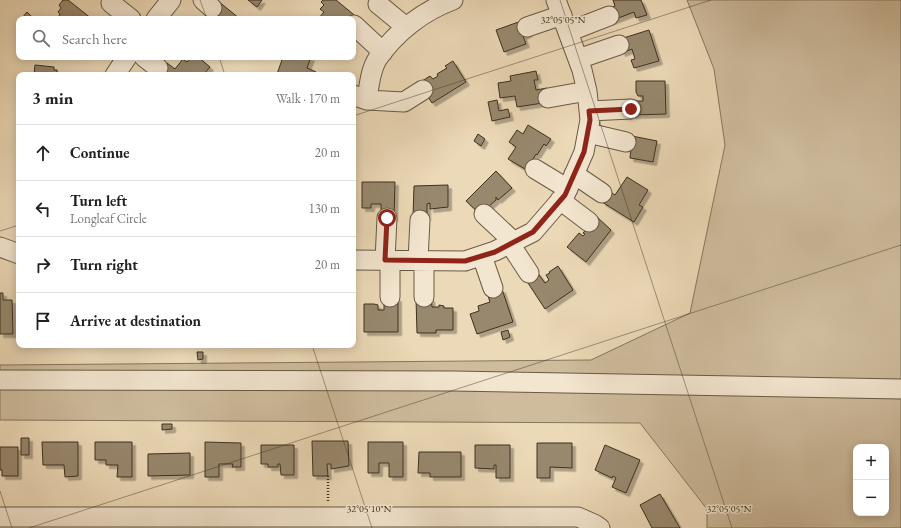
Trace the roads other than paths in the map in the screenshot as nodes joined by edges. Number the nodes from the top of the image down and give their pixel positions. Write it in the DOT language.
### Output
graph roads {
  1 [pos="171,0"];
  2 [pos="451,0"];
  3 [pos="111,3"];
  4 [pos="378,4"];
  5 [pos="127,16"];
  6 [pos="158,16"];
  7 [pos="562,16"];
  8 [pos="610,16"];
  9 [pos="356,27"];
  10 [pos="406,27"];
  11 [pos="527,27"];
  12 [pos="619,45"];
  13 [pos="384,52"];
  14 [pos="578,59"];
  15 [pos="135,60"];
  16 [pos="119,72"];
  17 [pos="423,90"];
  18 [pos="587,91"];
  19 [pos="548,98"];
  20 [pos="358,100"];
  21 [pos="631,109"];
  22 [pos="589,111"];
  23 [pos="588,133"];
  24 [pos="626,142"];
  25 [pos="535,169"];
  26 [pos="567,188"];
  27 [pos="602,193"];
  28 [pos="484,214"];
  29 [pos="387,218"];
  30 [pos="420,220"];
  31 [pos="589,222"];
  32 [pos="512,243"];
  33 [pos="0,247"];
  34 [pos="16,253"];
  35 [pos="482,256"];
  36 [pos="356,260"];
  37 [pos="388,260"];
  38 [pos="421,260"];
  39 [pos="529,273"];
  40 [pos="493,288"];
  41 [pos="390,297"];
  42 [pos="424,297"];
  43 [pos="0,380"];
  44 [pos="901,389"];
  45 [pos="0,517"];
  46 [pos="66,522"];
  47 [pos="600,528"];
  1 -- 6 [label="street"];
  2 -- 10 [label="street"];
  3 -- 5 [label="street"];
  4 -- 10 [label="street"];
  7 -- 8 [label="street"];
  7 -- 11 [label="street"];
  7 -- 14 [label="street"];
  9 -- 13 [label="street"];
  10 -- 13 [label="street"];
  12 -- 14 [label="street"];
  13 -- 20 [label="street"];
  14 -- 18 [label="street"];
  15 -- 16 [label="street"];
  17 -- 20 [label="street"];
  18 -- 19 [label="street"];
  18 -- 22 [label="street"];
  21 -- 22 [label="street"];
  22 -- 23 [label="street"];
  23 -- 24 [label="street"];
  23 -- 26 [label="street"];
  25 -- 26 [label="street"];
  26 -- 27 [label="street"];
  26 -- 31 [label="street"];
  26 -- 32 [label="street"];
  28 -- 32 [label="street"];
  29 -- 37 [label="street"];
  30 -- 38 [label="street"];
  32 -- 35 [label="street"];
  32 -- 39 [label="street"];
  33 -- 34 [label="street"];
  35 -- 38 [label="street"];
  35 -- 40 [label="street"];
  36 -- 37 [label="street"];
  37 -- 38 [label="street"];
  37 -- 41 [label="street"];
  38 -- 42 [label="street"];
  43 -- 44 [label="street"];
  45 -- 46 [label="street"];
  46 -- 47 [label="street"];
}
